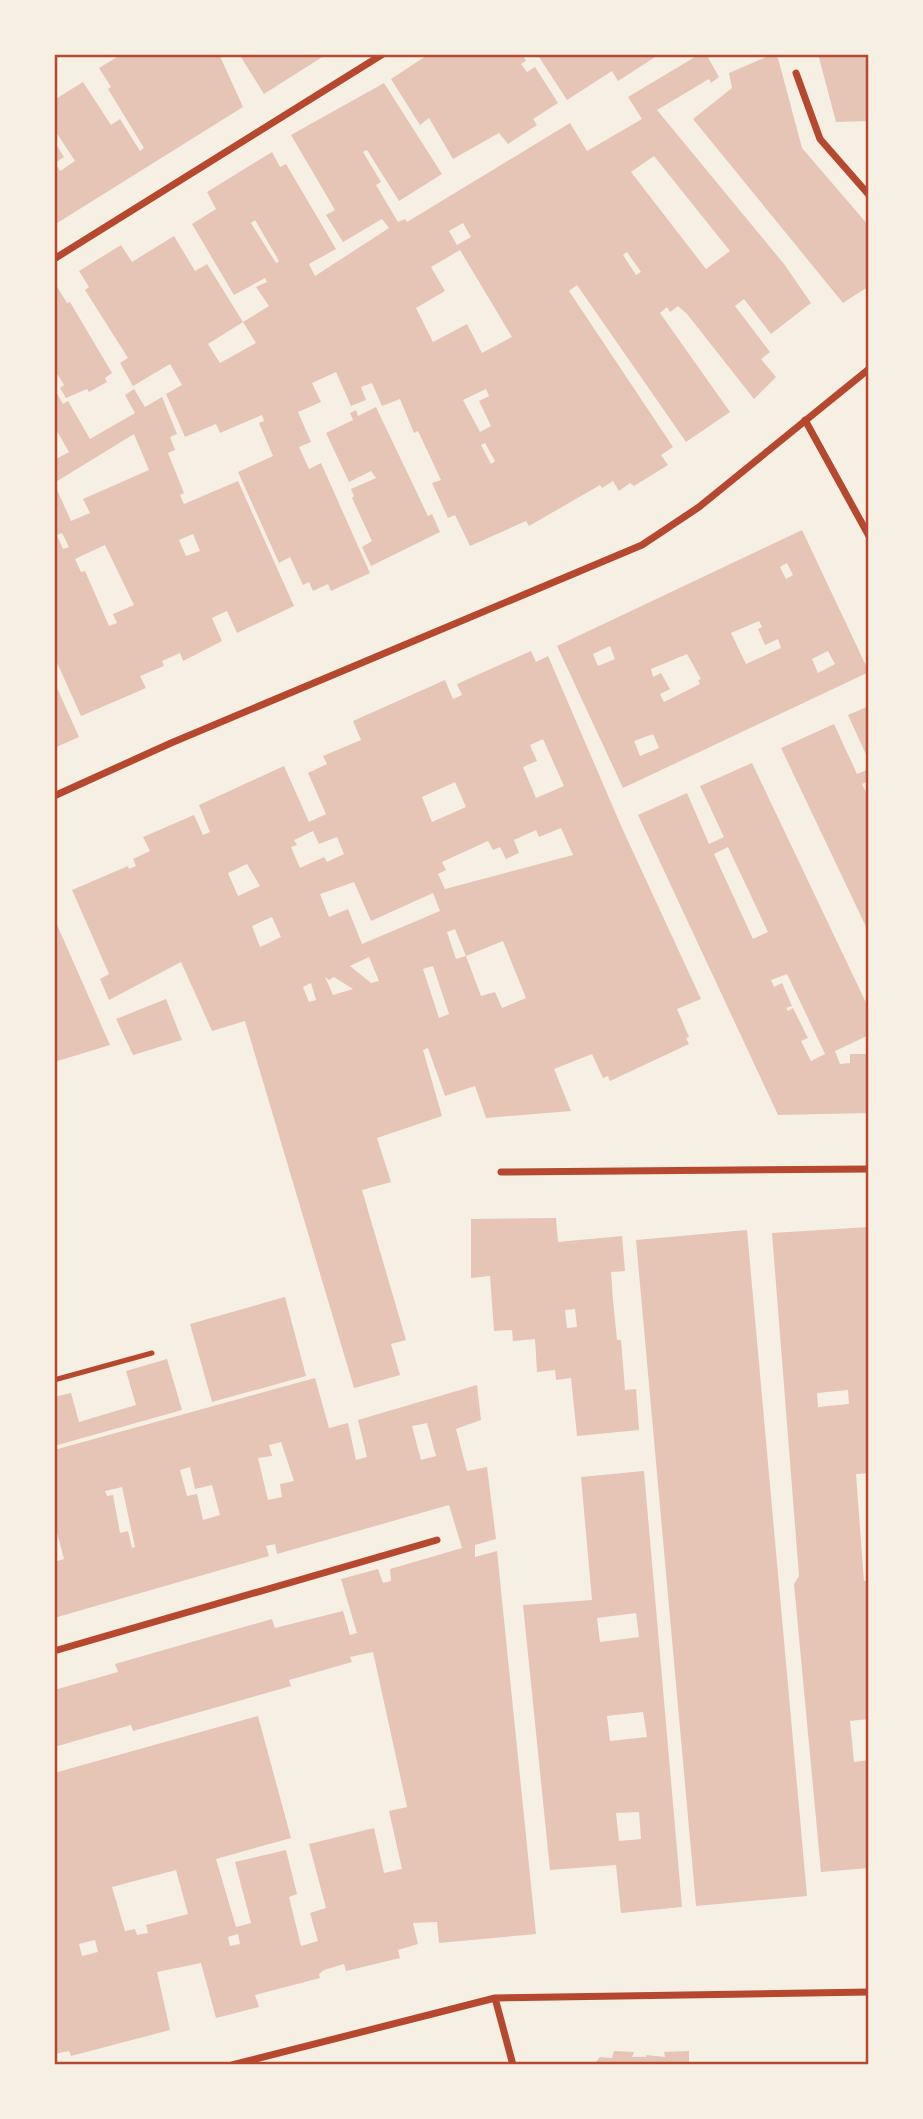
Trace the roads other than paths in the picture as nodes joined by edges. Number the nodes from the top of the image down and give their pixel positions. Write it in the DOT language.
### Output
graph roads {
  1 [pos="383,54"];
  2 [pos="796,73"];
  3 [pos="869,195"];
  4 [pos="54,259"];
  5 [pos="869,369"];
  6 [pos="804,419"];
  7 [pos="869,536"];
  8 [pos="54,796"];
  9 [pos="869,1168"];
  10 [pos="501,1172"];
  11 [pos="152,1353"];
  12 [pos="54,1380"];
  13 [pos="437,1540"];
  14 [pos="54,1651"];
  15 [pos="869,1992"];
  16 [pos="495,1998"];
  17 [pos="232,2065"];
  18 [pos="513,2065"];
  1 -- 4 [label="street"];
  2 -- 3 [label="street"];
  5 -- 6 [label="street"];
  6 -- 7 [label="street"];
  6 -- 8 [label="street"];
  9 -- 10 [label="street"];
  11 -- 12 [label="lane"];
  13 -- 14 [label="street"];
  15 -- 16 [label="street"];
  16 -- 17 [label="street"];
  16 -- 18 [label="street"];
}
